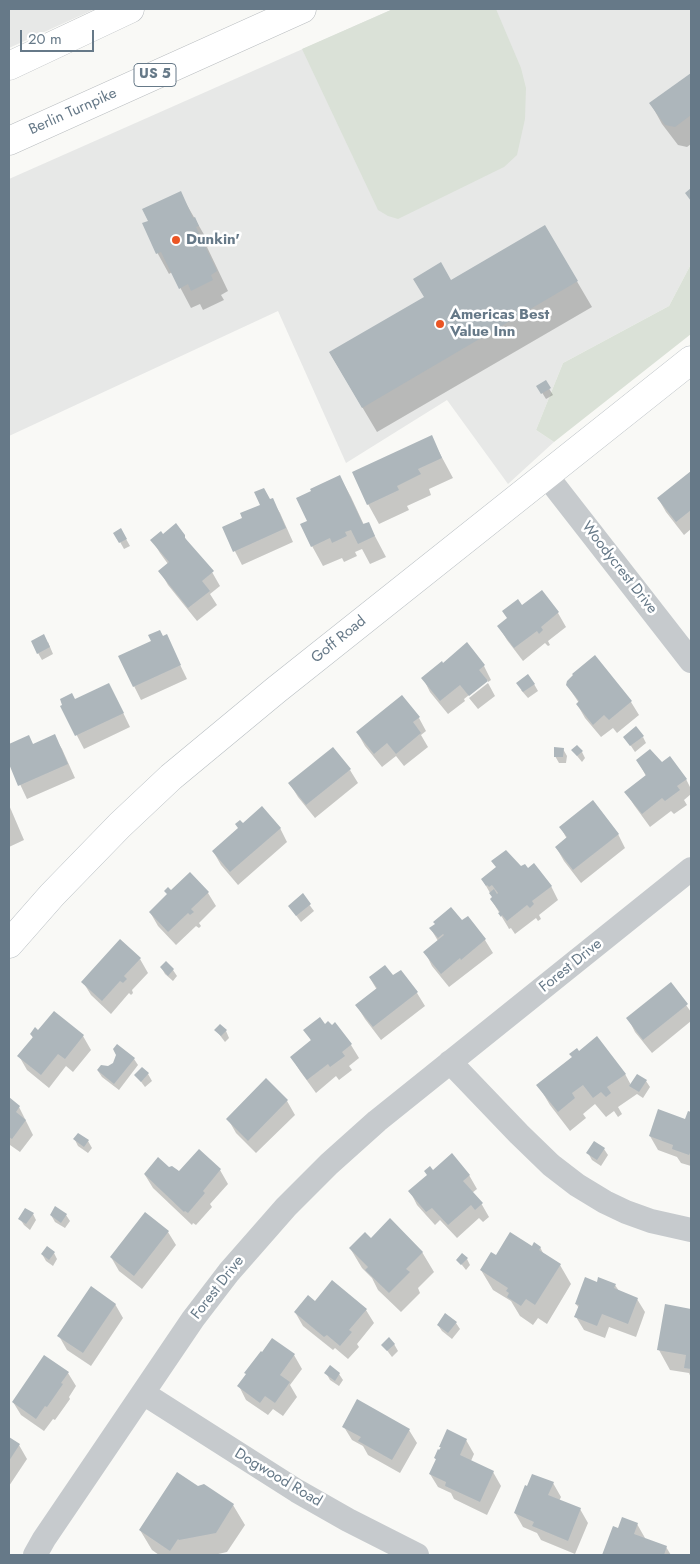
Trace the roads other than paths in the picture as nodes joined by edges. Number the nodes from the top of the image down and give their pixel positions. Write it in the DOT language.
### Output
graph roads {
  1 [pos="130,9"];
  2 [pos="302,9"];
  3 [pos="9,66"];
  4 [pos="9,141"];
  5 [pos="691,360"];
  6 [pos="546,475"];
  7 [pos="691,661"];
  8 [pos="691,869"];
  9 [pos="9,944"];
  10 [pos="450,1062"];
  11 [pos="691,1230"];
  12 [pos="142,1394"];
  13 [pos="34,1555"];
  14 [pos="417,1555"];
  1 -- 3 [label="main road"];
  2 -- 4 [label="main road, Berlin Turnpike / US 5"];
  5 -- 6 [label="main road, Goff Road"];
  6 -- 7 [label="street, Woodycrest Drive"];
  6 -- 9 [label="main road, Goff Road"];
  8 -- 10 [label="street, Forest Drive"];
  10 -- 11 [label="street"];
  10 -- 12 [label="street, Forest Drive"];
  12 -- 13 [label="street, Forest Drive"];
  12 -- 14 [label="street, Dogwood Road"];
}
